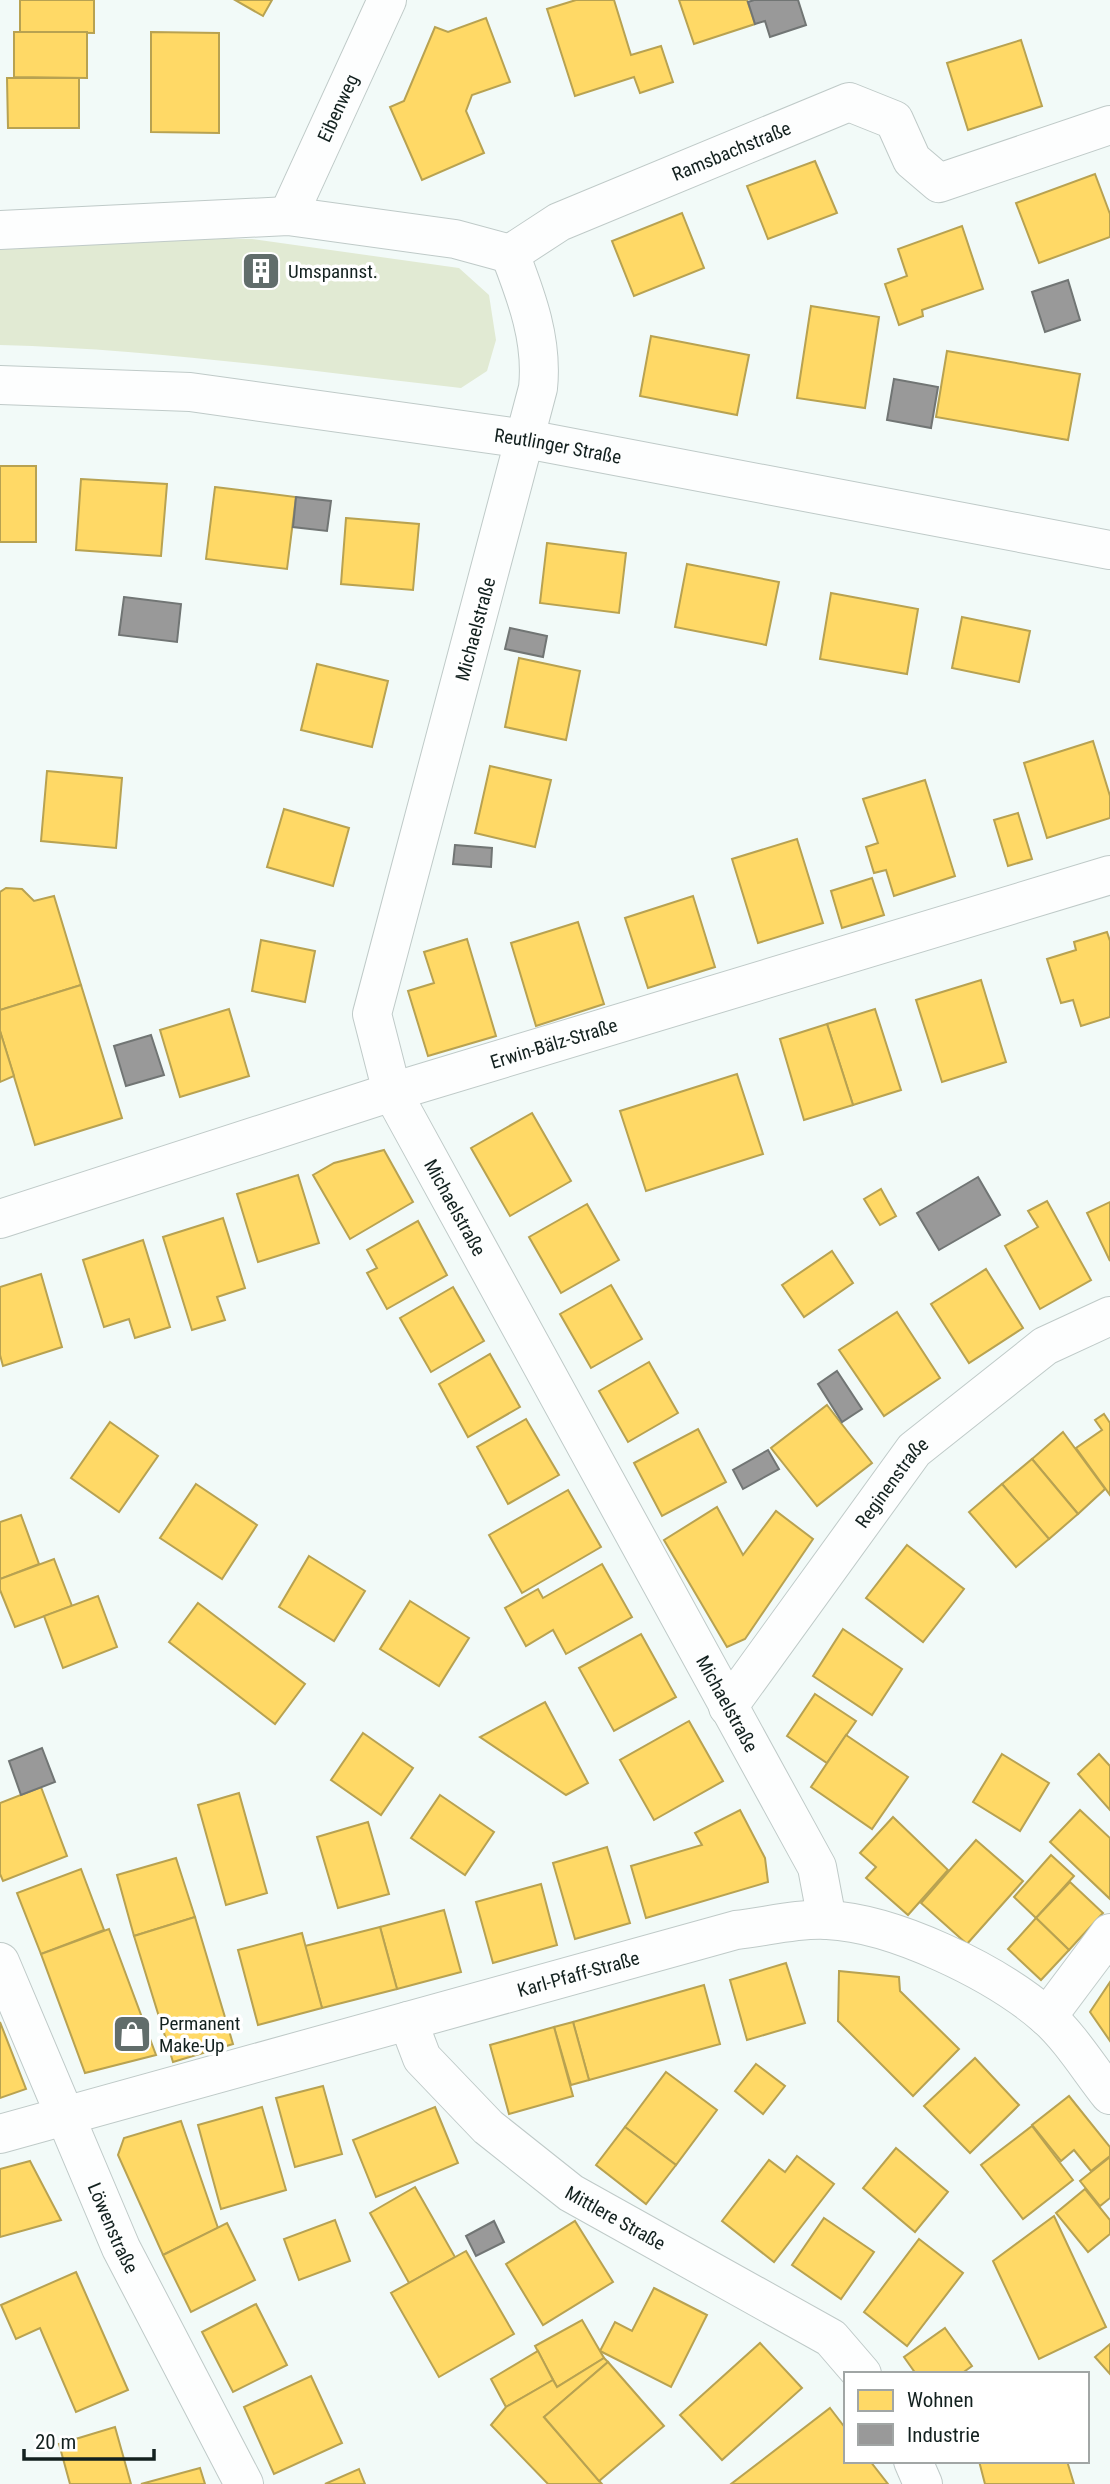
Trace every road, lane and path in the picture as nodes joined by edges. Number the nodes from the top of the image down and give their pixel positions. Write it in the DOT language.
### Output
graph roads {
  1 [pos="387,0"];
  2 [pos="1110,125"];
  3 [pos="288,216"];
  4 [pos="0,230"];
  5 [pos="510,254"];
  6 [pos="0,385"];
  7 [pos="526,439"];
  8 [pos="1110,550"];
  9 [pos="1110,875"];
  10 [pos="393,1092"];
  11 [pos="0,1219"];
  12 [pos="1110,1316"];
  13 [pos="728,1707"];
  14 [pos="827,1920"];
  15 [pos="1110,1933"];
  16 [pos="0,1962"];
  17 [pos="1047,2017"];
  18 [pos="408,2021"];
  19 [pos="1110,2095"];
  20 [pos="63,2116"];
  21 [pos="0,2134"];
  22 [pos="860,2372"];
  23 [pos="914,2463"];
  24 [pos="244,2484"];
  25 [pos="923,2484"];
  1 -- 3 [label="street, Eibenweg"];
  2 -- 5 [label="street, Ramsbachstraße"];
  3 -- 4 [label="street"];
  3 -- 5 [label="street"];
  5 -- 7 [label="street"];
  6 -- 7 [label="street, Reutlinger Straße"];
  7 -- 8 [label="street, Reutlinger Straße"];
  7 -- 10 [label="street, Michaelstraße"];
  9 -- 10 [label="street, Erwin-Bälz-Straße"];
  10 -- 11 [label="street, Erwin-Bälz-Straße"];
  10 -- 13 [label="street, Michaelstraße"];
  12 -- 13 [label="street, Reginenstraße"];
  13 -- 14 [label="street, Michaelstraße"];
  14 -- 17 [label="street, Karl-Pfaff-Straße"];
  14 -- 18 [label="street, Karl-Pfaff-Straße"];
  15 -- 17 [label="street"];
  16 -- 20 [label="street, Löwenstraße"];
  17 -- 19 [label="street, Karl-Pfaff-Straße"];
  18 -- 20 [label="street, Karl-Pfaff-Straße"];
  18 -- 22 [label="street, Mittlere Straße"];
  20 -- 21 [label="street, Karl-Pfaff-Straße"];
  20 -- 24 [label="street, Löwenstraße"];
  23 -- 25 [label="street"];
}
